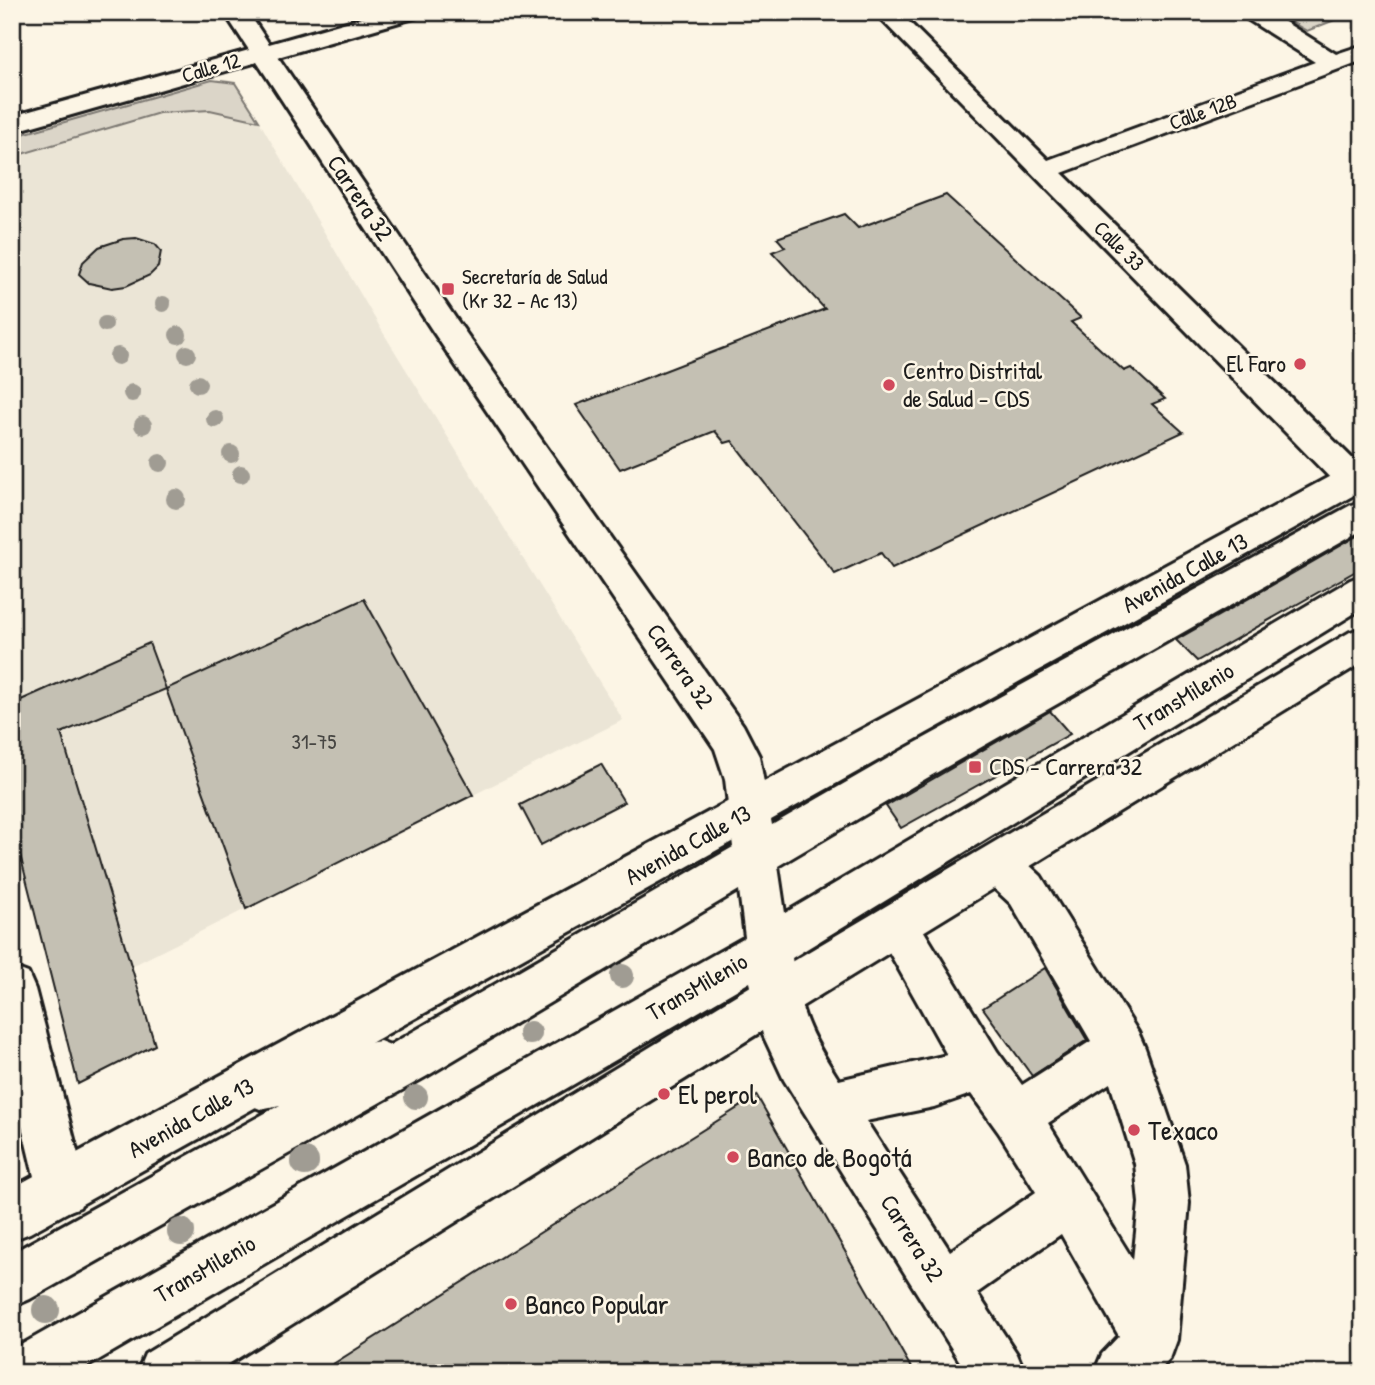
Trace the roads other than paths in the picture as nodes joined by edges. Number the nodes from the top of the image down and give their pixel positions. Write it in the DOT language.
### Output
graph roads {
  1 [pos="236,12"];
  2 [pos="409,12"];
  3 [pos="884,12"];
  4 [pos="1252,12"];
  5 [pos="1363,52"];
  6 [pos="264,53"];
  7 [pos="1334,63"];
  8 [pos="12,124"];
  9 [pos="1044,171"];
  10 [pos="1359,489"];
  11 [pos="1363,590"];
  12 [pos="1363,643"];
  13 [pos="750,810"];
  14 [pos="756,856"];
  15 [pos="998,864"];
  16 [pos="895,925"];
  17 [pos="769,947"];
  18 [pos="12,989"];
  19 [pos="775,998"];
  20 [pos="1122,1048"];
  21 [pos="410,1059"];
  22 [pos="981,1068"];
  23 [pos="248,1087"];
  24 [pos="828,1106"];
  25 [pos="1016,1116"];
  26 [pos="62,1189"];
  27 [pos="1069,1199"];
  28 [pos="12,1215"];
  29 [pos="12,1281"];
  30 [pos="943,1286"];
  31 [pos="1136,1356"];
  32 [pos="24,1373"];
  33 [pos="164,1373"];
  34 [pos="998,1373"];
  1 -- 6 [label="street, Carrera 32"];
  2 -- 6 [label="street, Calle 12"];
  3 -- 9 [label="street, Calle 33"];
  4 -- 7 [label="street"];
  5 -- 7 [label="street, Calle 12B"];
  6 -- 8 [label="street, Calle 12"];
  6 -- 13 [label="street, Carrera 32"];
  7 -- 9 [label="street, Calle 12B"];
  9 -- 10 [label="street, Calle 33"];
  10 -- 13 [label="street, Avenida Calle 13"];
  10 -- 14 [label="street"];
  11 -- 17 [label="street, TransMilenio"];
  12 -- 15 [label="street"];
  13 -- 14 [label="street, Carrera 32"];
  13 -- 23 [label="street, Avenida Calle 13"];
  14 -- 17 [label="street, Carrera 32"];
  14 -- 21 [label="street"];
  15 -- 16 [label="street"];
  15 -- 20 [label="street"];
  16 -- 19 [label="street"];
  16 -- 22 [label="street"];
  17 -- 19 [label="street, Carrera 32"];
  17 -- 32 [label="street, TransMilenio"];
  18 -- 26 [label="street"];
  19 -- 24 [label="street, Carrera 32"];
  19 -- 33 [label="street"];
  20 -- 25 [label="street"];
  20 -- 31 [label="street"];
  21 -- 23 [label="street"];
  21 -- 29 [label="street"];
  22 -- 24 [label="street"];
  22 -- 25 [label="street"];
  23 -- 26 [label="street, Avenida Calle 13"];
  24 -- 30 [label="street, Carrera 32"];
  25 -- 27 [label="street"];
  26 -- 28 [label="street, Avenida Calle 13"];
  27 -- 30 [label="street"];
  27 -- 31 [label="street"];
  30 -- 34 [label="street, Carrera 32"];
}
